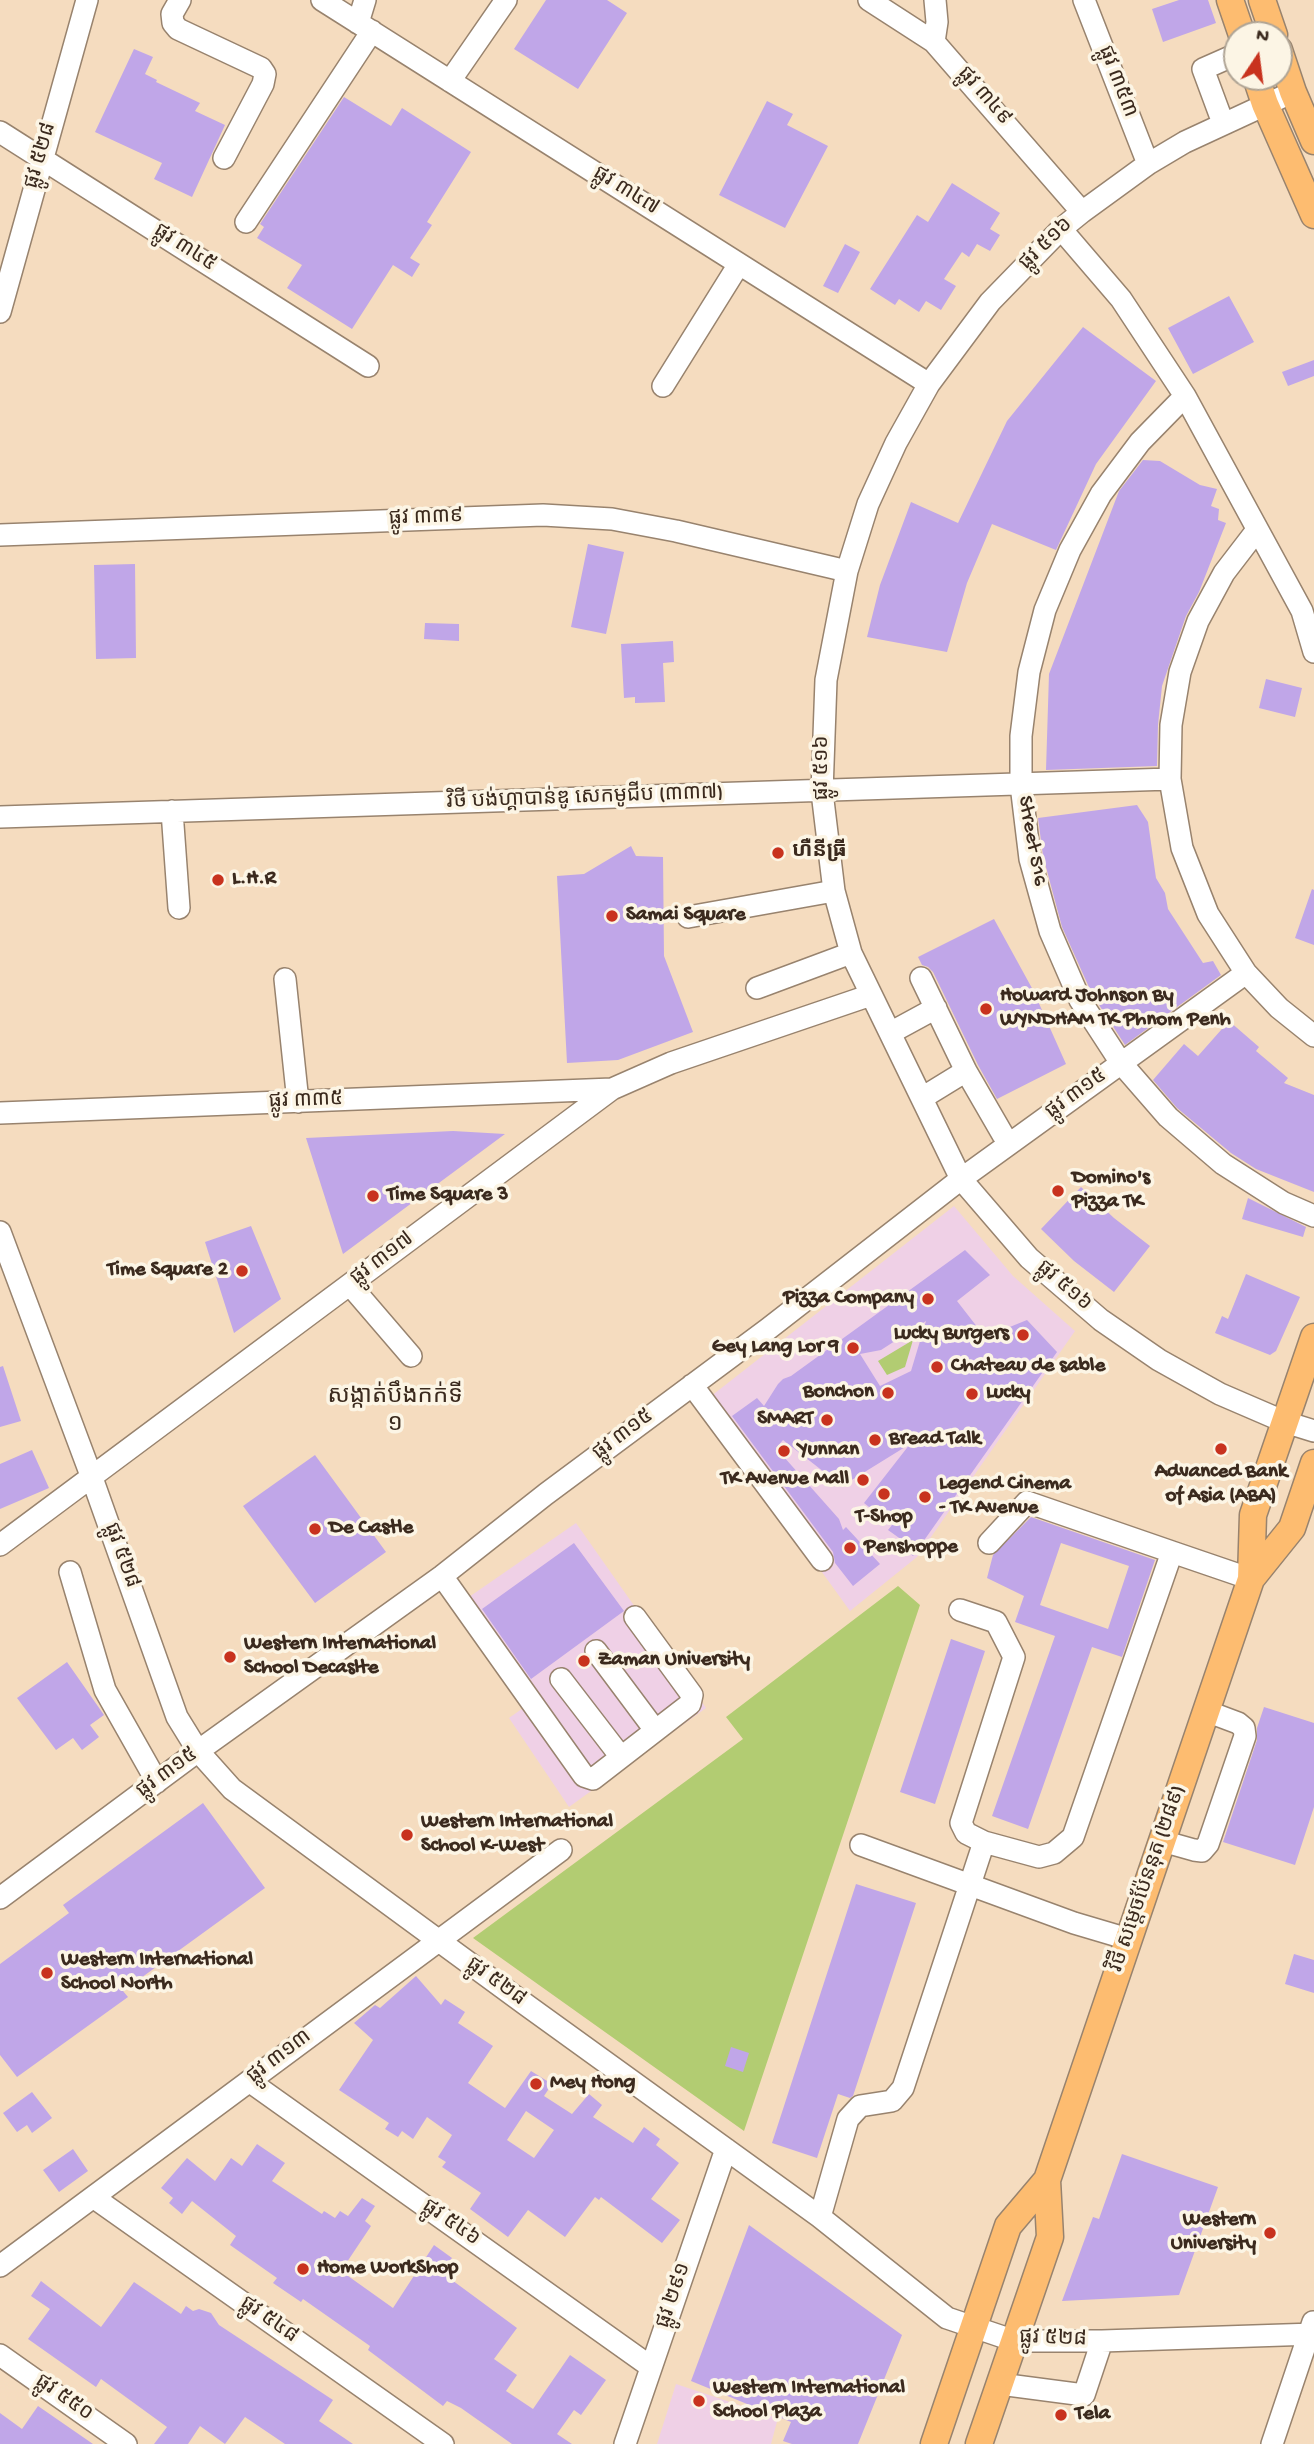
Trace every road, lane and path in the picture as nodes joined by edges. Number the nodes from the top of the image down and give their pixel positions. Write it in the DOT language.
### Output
graph roads {
  1 [pos="87,0"];
  2 [pos="180,0"];
  3 [pos="322,0"];
  4 [pos="365,0"];
  5 [pos="506,0"];
  6 [pos="869,0"];
  7 [pos="935,0"];
  8 [pos="1084,0"];
  9 [pos="1230,0"];
  10 [pos="1262,0"];
  11 [pos="1237,21"];
  12 [pos="1269,21"];
  13 [pos="365,27"];
  14 [pos="934,42"];
  15 [pos="1223,60"];
  16 [pos="450,81"];
  17 [pos="1261,91"];
  18 [pos="1293,92"];
  19 [pos="1265,104"];
  20 [pos="1223,123"];
  21 [pos="0,132"];
  22 [pos="1314,141"];
  23 [pos="41,158"];
  24 [pos="224,158"];
  25 [pos="1148,164"];
  26 [pos="1082,212"];
  27 [pos="1314,215"];
  28 [pos="246,222"];
  29 [pos="1061,229"];
  30 [pos="739,264"];
  31 [pos="0,312"];
  32 [pos="368,366"];
  33 [pos="929,384"];
  34 [pos="663,386"];
  35 [pos="1185,396"];
  36 [pos="1257,530"];
  37 [pos="0,535"];
  38 [pos="847,571"];
  39 [pos="1314,652"];
  40 [pos="1170,779"];
  41 [pos="1021,785"];
  42 [pos="822,792"];
  43 [pos="172,811"];
  44 [pos="0,817"];
  45 [pos="834,891"];
  46 [pos="178,908"];
  47 [pos="688,917"];
  48 [pos="851,953"];
  49 [pos="1246,973"];
  50 [pos="921,978"];
  51 [pos="285,979"];
  52 [pos="757,988"];
  53 [pos="871,995"];
  54 [pos="936,1008"];
  55 [pos="890,1033"];
  56 [pos="1314,1036"];
  57 [pos="1121,1063"];
  58 [pos="967,1071"];
  59 [pos="612,1089"];
  60 [pos="922,1098"];
  61 [pos="298,1102"];
  62 [pos="0,1113"];
  63 [pos="1003,1135"];
  64 [pos="961,1179"];
  65 [pos="1314,1216"];
  66 [pos="0,1232"];
  67 [pos="350,1285"];
  68 [pos="1314,1337"];
  69 [pos="411,1356"];
  70 [pos="692,1385"];
  71 [pos="1285,1422"];
  72 [pos="1314,1432"];
  73 [pos="1314,1463"];
  74 [pos="92,1478"];
  75 [pos="1307,1506"];
  76 [pos="989,1543"];
  77 [pos="0,1545"];
  78 [pos="1172,1552"];
  79 [pos="822,1560"];
  80 [pos="70,1573"];
  81 [pos="442,1576"];
  82 [pos="1251,1578"];
  83 [pos="960,1610"];
  84 [pos="635,1616"];
  85 [pos="596,1651"];
  86 [pos="561,1679"];
  87 [pos="1206,1711"];
  88 [pos="655,1730"];
  89 [pos="198,1751"];
  90 [pos="621,1758"];
  91 [pos="157,1782"];
  92 [pos="1162,1841"];
  93 [pos="984,1842"];
  94 [pos="861,1846"];
  95 [pos="561,1850"];
  96 [pos="971,1886"];
  97 [pos="0,1898"];
  98 [pos="1128,1939"];
  99 [pos="439,1941"];
  100 [pos="249,2081"];
  101 [pos="726,2148"];
  102 [pos="1047,2180"];
  103 [pos="93,2197"];
  104 [pos="820,2217"];
  105 [pos="0,2266"];
  106 [pos="974,2328"];
  107 [pos="1312,2329"];
  108 [pos="1015,2341"];
  109 [pos="1102,2341"];
  110 [pos="0,2355"];
  111 [pos="651,2367"];
  112 [pos="1000,2384"];
  113 [pos="126,2444"];
  114 [pos="443,2444"];
  115 [pos="625,2444"];
  116 [pos="934,2444"];
  117 [pos="979,2444"];
  118 [pos="1272,2444"];
  1 -- 23 [label="street, ផ្លូវ ៥២៨"];
  2 -- 24 [label="street"];
  3 -- 13 [label="street, ផ្លូវ ៣៤៧"];
  4 -- 13 [label="street"];
  5 -- 16 [label="street"];
  6 -- 14 [label="street, ផ្លូវ ៣៤៩"];
  7 -- 14 [label="street"];
  8 -- 25 [label="street, ផ្លូវ ៣៥៣"];
  9 -- 11 [label="main road"];
  10 -- 12 [label="main road"];
  13 -- 16 [label="street, ផ្លូវ ៣៤៧"];
  13 -- 28 [label="street"];
  14 -- 26 [label="street, ផ្លូវ ៣៤៩"];
  15 -- 20 [label="street"];
  16 -- 30 [label="street, ផ្លូវ ៣៤៧"];
  17 -- 19 [label="main road"];
  18 -- 19 [label="street, ផ្លូវ ៥១៦"];
  18 -- 22 [label="main road"];
  19 -- 20 [label="street, ផ្លូវ ៥១៦"];
  19 -- 27 [label="main road"];
  20 -- 25 [label="street, ផ្លូវ ៥១៦"];
  21 -- 23 [label="street, ផ្លូវ ៣៤៥"];
  23 -- 31 [label="street, ផ្លូវ ៥២៨"];
  23 -- 32 [label="street, ផ្លូវ ៣៤៥"];
  25 -- 26 [label="street, ផ្លូវ ៥១៦"];
  26 -- 29 [label="street, ផ្លូវ ៥១៦"];
  29 -- 33 [label="street, ផ្លូវ ៥១៦"];
  29 -- 35 [label="street"];
  30 -- 33 [label="street, ផ្លូវ ៣៤៧"];
  30 -- 34 [label="street"];
  33 -- 38 [label="street, ផ្លូវ ៥១៦"];
  35 -- 36 [label="street"];
  35 -- 41 [label="street, Street 516"];
  36 -- 39 [label="street"];
  36 -- 40 [label="street"];
  37 -- 38 [label="street, ផ្លូវ ៣៣៩"];
  38 -- 42 [label="street, ផ្លូវ ៥១៦"];
  40 -- 41 [label="street, វិថី បង់ហ្គាបាន់ឌូ សេកមូជីប (៣៣៧)"];
  40 -- 49 [label="street"];
  41 -- 42 [label="street, វិថី បង់ហ្គាបាន់ឌូ សេកមូជីប (៣៣៧)"];
  41 -- 57 [label="street, Street 516"];
  42 -- 43 [label="street, វិថី បង់ហ្គាបាន់ឌូ សេកមូជីប (៣៣៧)"];
  42 -- 45 [label="street, ផ្លូវ ៥១៦"];
  43 -- 44 [label="street, វិថី បង់ហ្គាបាន់ឌូ សេកមូជីប (៣៣៧)"];
  43 -- 46 [label="street"];
  45 -- 47 [label="street"];
  45 -- 48 [label="street, ផ្លូវ ៥១៦"];
  48 -- 52 [label="street"];
  48 -- 53 [label="street, ផ្លូវ ៥១៦"];
  49 -- 56 [label="street"];
  49 -- 57 [label="street, ផ្លូវ ៣១៥"];
  50 -- 54 [label="street"];
  51 -- 61 [label="street"];
  53 -- 55 [label="street, ផ្លូវ ៥១៦"];
  53 -- 59 [label="street, ផ្លូវ ៣១៧"];
  54 -- 55 [label="street"];
  54 -- 58 [label="street"];
  55 -- 60 [label="street, ផ្លូវ ៥១៦"];
  57 -- 64 [label="street, ផ្លូវ ៣១៥"];
  57 -- 65 [label="street, Street 516"];
  58 -- 60 [label="street"];
  58 -- 63 [label="street"];
  59 -- 61 [label="street, ផ្លូវ ៣៣៥"];
  59 -- 67 [label="street, ផ្លូវ ៣១៧"];
  60 -- 64 [label="street, ផ្លូវ ៥១៦"];
  61 -- 62 [label="street, ផ្លូវ ៣៣៥"];
  64 -- 70 [label="street, ផ្លូវ ៣១៥"];
  64 -- 71 [label="street, ផ្លូវ ៥១៦"];
  66 -- 74 [label="street, ផ្លូវ ៥២៨"];
  67 -- 69 [label="street"];
  67 -- 74 [label="street, ផ្លូវ ៣១៧"];
  68 -- 71 [label="main road, វិថី សម្តេចប៉ែននុត (២៨៩)"];
  70 -- 79 [label="street"];
  70 -- 81 [label="street, ផ្លូវ ៣១៥"];
  71 -- 72 [label="street, ផ្លូវ ៥១៦"];
  71 -- 82 [label="main road, វិថី សម្តេចប៉ែននុត (២៨៩)"];
  73 -- 75 [label="main road, វិថី សម្តេចប៉ែននុត (២៨៩)"];
  74 -- 77 [label="street, ផ្លូវ ៣១៧"];
  74 -- 89 [label="street, ផ្លូវ ៥២៨"];
  75 -- 82 [label="main road, វិថី សម្តេចប៉ែននុត (២៨៩)"];
  76 -- 78 [label="street"];
  78 -- 82 [label="street"];
  78 -- 93 [label="street"];
  80 -- 91 [label="street"];
  81 -- 89 [label="street, ផ្លូវ ៣១៥"];
  81 -- 90 [label="street"];
  82 -- 87 [label="main road, វិថី សម្តេចប៉ែននុត (២៨៩)"];
  83 -- 93 [label="street"];
  84 -- 88 [label="street"];
  85 -- 88 [label="street"];
  86 -- 90 [label="street"];
  87 -- 92 [label="main road, វិថី សម្តេចប៉ែននុត (២៨៩)"];
  87 -- 92 [label="street"];
  88 -- 90 [label="street"];
  89 -- 91 [label="street, ផ្លូវ ៣១៥"];
  89 -- 99 [label="street, ផ្លូវ ៥២៨"];
  91 -- 97 [label="street, ផ្លូវ ៣១៥"];
  92 -- 98 [label="main road, វិថី សម្តេចប៉ែននុត (២៨៩)"];
  93 -- 96 [label="street"];
  94 -- 96 [label="street"];
  95 -- 99 [label="street, ផ្លូវ ៣១៣"];
  96 -- 98 [label="street"];
  96 -- 104 [label="street"];
  98 -- 102 [label="main road, វិថី សម្តេចប៉ែននុត (២៨៩)"];
  99 -- 100 [label="street, ផ្លូវ ៣១៣"];
  99 -- 101 [label="street, ផ្លូវ ៥២៨"];
  100 -- 103 [label="street, ផ្លូវ ៣១៣"];
  100 -- 111 [label="street, ផ្លូវ ៥៤៦"];
  101 -- 104 [label="street, ផ្លូវ ៥២៨"];
  101 -- 111 [label="street, ផ្លូវ ២៩១"];
  102 -- 106 [label="main road, វិថី សម្តេចប៉ែននុត (២៨៩)"];
  102 -- 108 [label="main road, វិថី សម្តេចប៉ែននុត (២៨៩)"];
  103 -- 105 [label="street, ផ្លូវ ៣១៣"];
  103 -- 114 [label="street, ផ្លូវ ៥៤៨"];
  104 -- 106 [label="street, ផ្លូវ ៥២៨"];
  106 -- 108 [label="street, ផ្លូវ ៥២៨"];
  106 -- 116 [label="main road, វិថី សម្តេចប៉ែននុត (២៨៩)"];
  107 -- 109 [label="street, ផ្លូវ ៥២៨"];
  107 -- 118 [label="street"];
  108 -- 109 [label="street, ផ្លូវ ៥២៨"];
  108 -- 112 [label="main road, វិថី សម្តេចប៉ែននុត (២៨៩)"];
  109 -- 112 [label="street"];
  110 -- 113 [label="street, ផ្លូវ ៥៥០"];
  111 -- 115 [label="street, ផ្លូវ ២៩១"];
  112 -- 117 [label="main road, វិថី សម្តេចប៉ែននុត (២៨៩)"];
}
